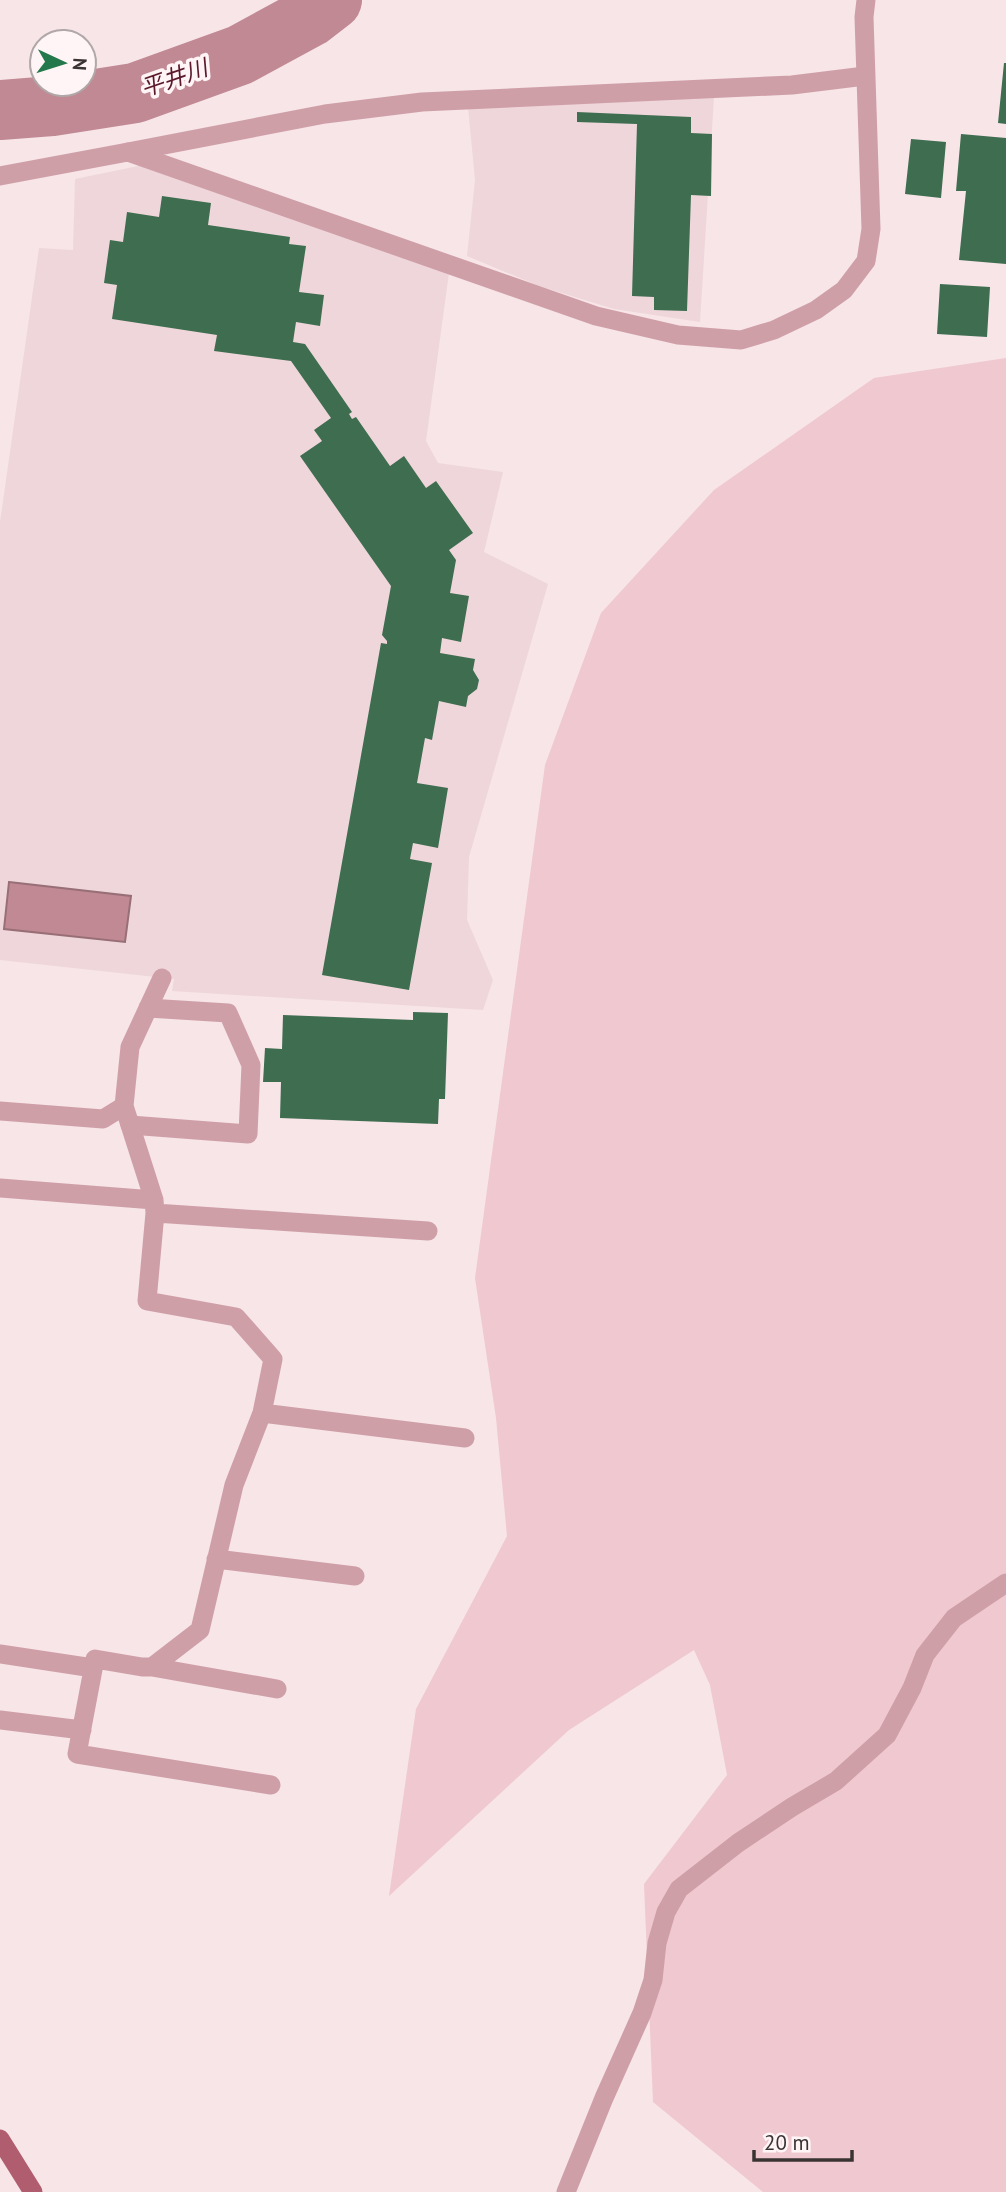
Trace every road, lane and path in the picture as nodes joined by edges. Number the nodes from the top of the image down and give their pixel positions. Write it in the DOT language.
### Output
graph roads {
  1 [pos="866,0"];
  2 [pos="865,76"];
  3 [pos="128,152"];
  4 [pos="0,176"];
  5 [pos="162,978"];
  6 [pos="148,1008"];
  7 [pos="124,1106"];
  8 [pos="0,1111"];
  9 [pos="130,1125"];
  10 [pos="0,1188"];
  11 [pos="154,1207"];
  12 [pos="428,1231"];
  13 [pos="262,1413"];
  14 [pos="465,1438"];
  15 [pos="216,1559"];
  16 [pos="355,1576"];
  17 [pos="1006,1583"];
  18 [pos="0,1654"];
  19 [pos="152,1667"];
  20 [pos="93,1668"];
  21 [pos="277,1689"];
  22 [pos="0,1720"];
  23 [pos="82,1730"];
  24 [pos="271,1786"];
  25 [pos="0,2139"];
  26 [pos="33,2192"];
  27 [pos="566,2192"];
  1 -- 2 [label="street"];
  2 -- 3 [label="street"];
  2 -- 3 [label="street"];
  3 -- 4 [label="street"];
  5 -- 6 [label="street"];
  6 -- 7 [label="street"];
  6 -- 9 [label="street"];
  7 -- 8 [label="street"];
  7 -- 9 [label="street"];
  9 -- 11 [label="street"];
  10 -- 11 [label="street"];
  11 -- 12 [label="street"];
  11 -- 13 [label="street"];
  13 -- 14 [label="street"];
  13 -- 15 [label="street"];
  15 -- 16 [label="street"];
  15 -- 19 [label="street"];
  17 -- 27 [label="street"];
  18 -- 20 [label="street"];
  19 -- 20 [label="street"];
  19 -- 21 [label="street"];
  20 -- 23 [label="street"];
  22 -- 23 [label="street"];
  23 -- 24 [label="street"];
  25 -- 26 [label="main road"];
}
